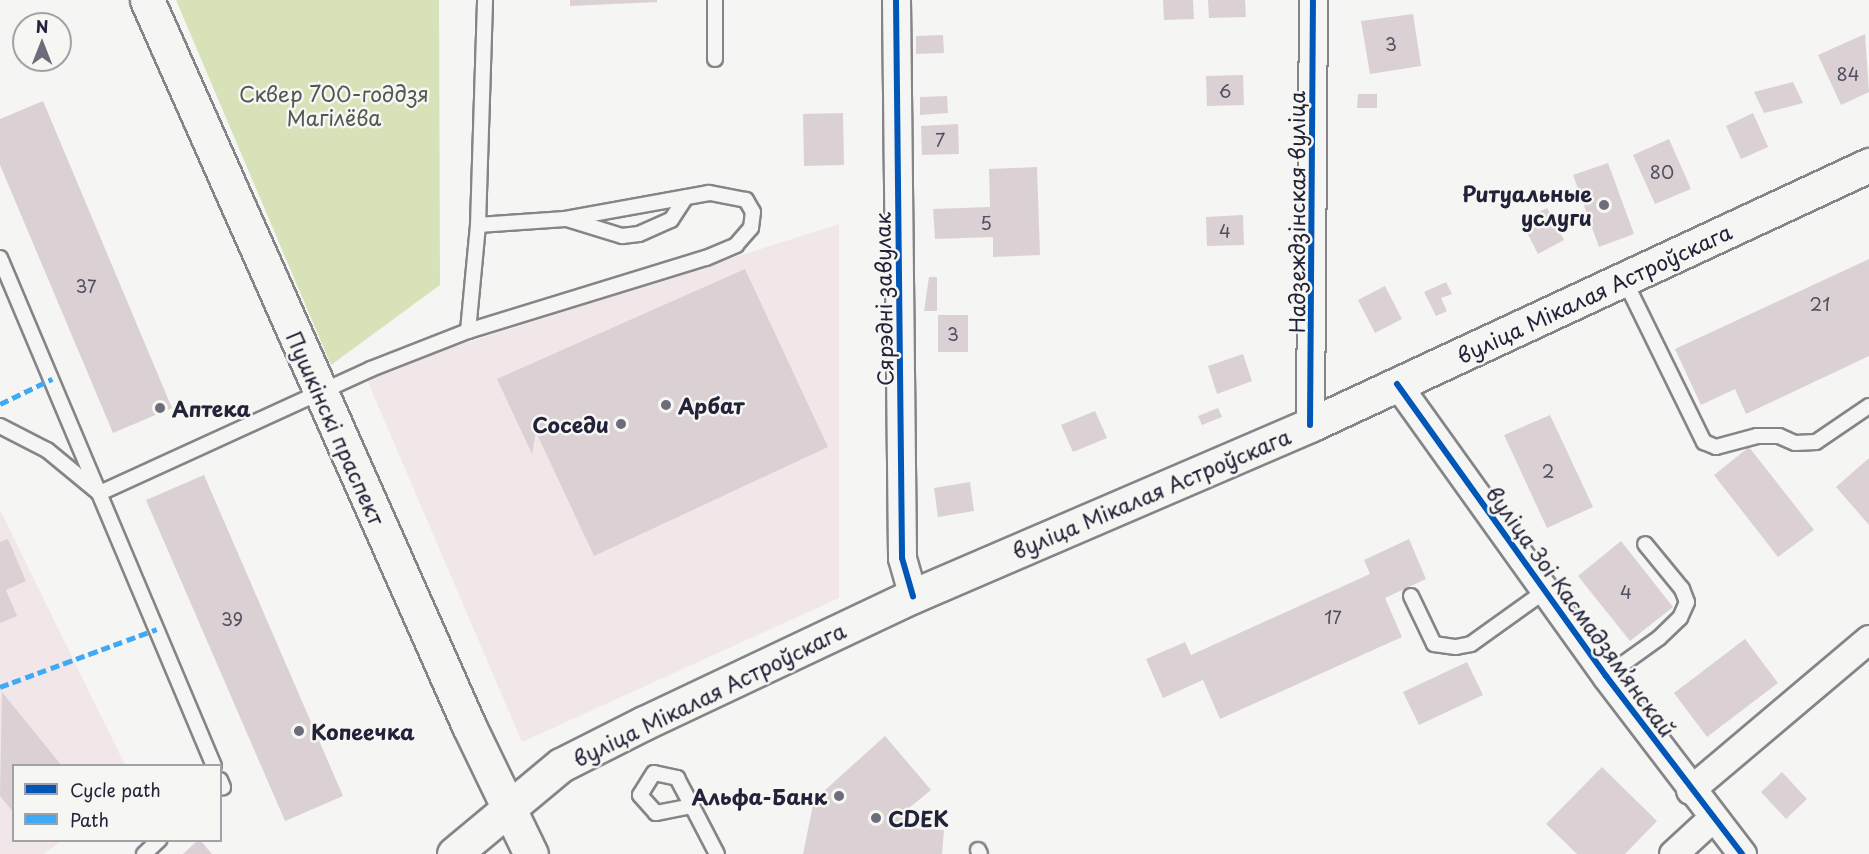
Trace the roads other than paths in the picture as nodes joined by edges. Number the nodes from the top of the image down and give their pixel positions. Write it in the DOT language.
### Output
graph roads {
  1 [pos="147,0"];
  2 [pos="486,0"];
  3 [pos="715,0"];
  4 [pos="896,0"];
  5 [pos="1313,0"];
  6 [pos="715,59"];
  7 [pos="1869,165"];
  8 [pos="686,197"];
  9 [pos="565,219"];
  10 [pos="478,225"];
  11 [pos="0,258"];
  12 [pos="1624,279"];
  13 [pos="468,331"];
  14 [pos="1397,384"];
  15 [pos="320,394"];
  16 [pos="1869,406"];
  17 [pos="1310,425"];
  18 [pos="0,426"];
  19 [pos="100,493"];
  20 [pos="1645,544"];
  21 [pos="1545,591"];
  22 [pos="913,596"];
  23 [pos="1411,596"];
  24 [pos="1869,639"];
  25 [pos="1606,676"];
  26 [pos="214,764"];
  27 [pos="1690,790"];
  28 [pos="693,806"];
  29 [pos="508,808"];
  30 [pos="1711,819"];
  31 [pos="157,842"];
  32 [pos="144,854"];
  33 [pos="454,854"];
  34 [pos="531,854"];
  35 [pos="717,854"];
  36 [pos="1673,854"];
  37 [pos="1742,854"];
  1 -- 15 [label="main road, Пушкінскі праспект"];
  2 -- 10 [label="lane"];
  3 -- 6 [label="lane"];
  4 -- 22 [label="street, Сярэдні завулак"];
  5 -- 17 [label="street, Надзеждзінская вуліца"];
  7 -- 12 [label="main road, вуліца Мікалая Астроўскага"];
  8 -- 9 [label="lane"];
  8 -- 9 [label="lane"];
  8 -- 13 [label="lane"];
  9 -- 10 [label="lane"];
  10 -- 13 [label="lane"];
  11 -- 19 [label="lane"];
  12 -- 14 [label="main road, вуліца Мікалая Астроўскага"];
  12 -- 16 [label="lane"];
  13 -- 15 [label="lane"];
  14 -- 17 [label="main road, вуліца Мікалая Астроўскага"];
  14 -- 21 [label="street, вуліца Зоі Касмадзямʼянскай"];
  15 -- 19 [label="lane"];
  15 -- 29 [label="main road, Пушкінскі праспект"];
  17 -- 22 [label="main road, вуліца Мікалая Астроўскага"];
  18 -- 19 [label="lane"];
  19 -- 26 [label="lane"];
  20 -- 25 [label="lane"];
  21 -- 23 [label="lane"];
  21 -- 25 [label="street, вуліца Зоі Касмадзямʼянскай"];
  22 -- 29 [label="main road, вуліца Мікалая Астроўскага"];
  24 -- 27 [label="street"];
  25 -- 27 [label="street, вуліца Зоі Касмадзямʼянскай"];
  27 -- 30 [label="street, вуліца Зоі Касмадзямʼянскай"];
  28 -- 35 [label="lane"];
  29 -- 33 [label="main road, вуліца Мікалая Астроўскага"];
  29 -- 34 [label="main road, Пушкінскі праспект"];
  30 -- 36 [label="street"];
  30 -- 37 [label="street, вуліца Зоі Касмадзямʼянскай"];
  31 -- 32 [label="lane"];
}
